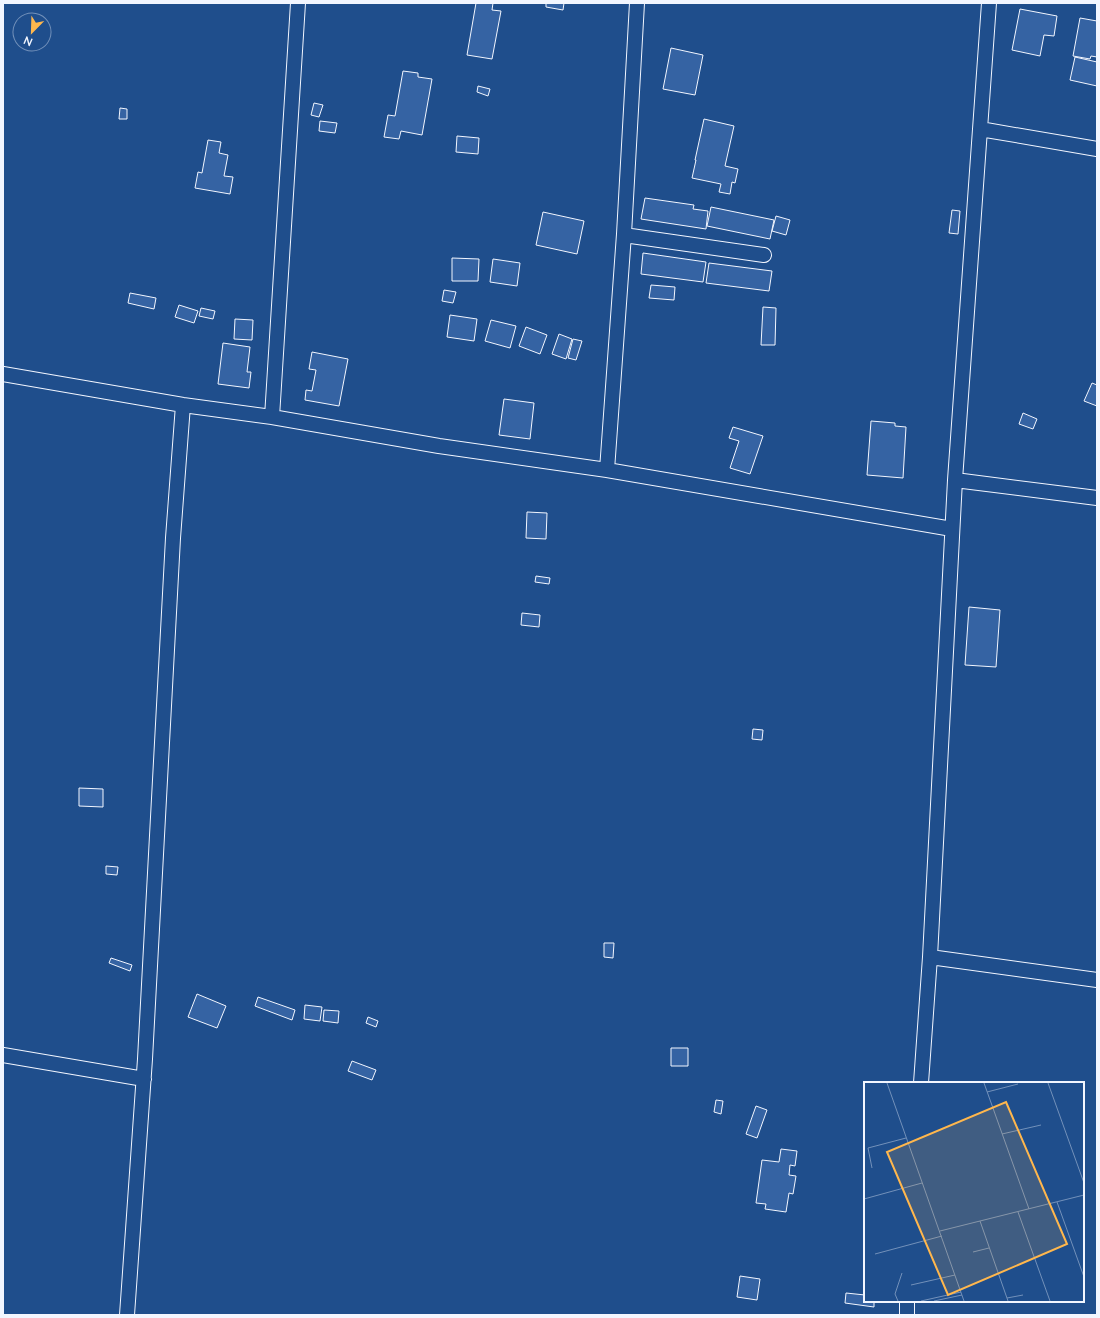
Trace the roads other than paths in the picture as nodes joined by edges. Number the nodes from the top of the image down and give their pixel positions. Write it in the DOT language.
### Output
graph roads {
  1 [pos="298,3"];
  2 [pos="637,3"];
  3 [pos="988,3"];
  4 [pos="980,129"];
  5 [pos="1097,149"];
  6 [pos="624,234"];
  7 [pos="764,255"];
  8 [pos="3,374"];
  9 [pos="183,405"];
  10 [pos="272,417"];
  11 [pos="608,470"];
  12 [pos="955,480"];
  13 [pos="1097,498"];
  14 [pos="952,529"];
  15 [pos="930,957"];
  16 [pos="1097,980"];
  17 [pos="3,1055"];
  18 [pos="144,1079"];
  19 [pos="921,1082"];
  20 [pos="907,1302"];
  21 [pos="127,1315"];
  22 [pos="907,1315"];
  1 -- 10 [label="street"];
  2 -- 6 [label="street"];
  3 -- 4 [label="street"];
  4 -- 5 [label="street"];
  4 -- 12 [label="street"];
  6 -- 7 [label="street"];
  6 -- 11 [label="street"];
  8 -- 9 [label="street"];
  9 -- 10 [label="street"];
  9 -- 18 [label="street"];
  10 -- 11 [label="street"];
  11 -- 14 [label="street"];
  12 -- 13 [label="street"];
  12 -- 14 [label="street"];
  14 -- 15 [label="street"];
  15 -- 16 [label="street"];
  15 -- 19 [label="street"];
  17 -- 18 [label="street"];
  18 -- 21 [label="street"];
  20 -- 22 [label="street"];
}
